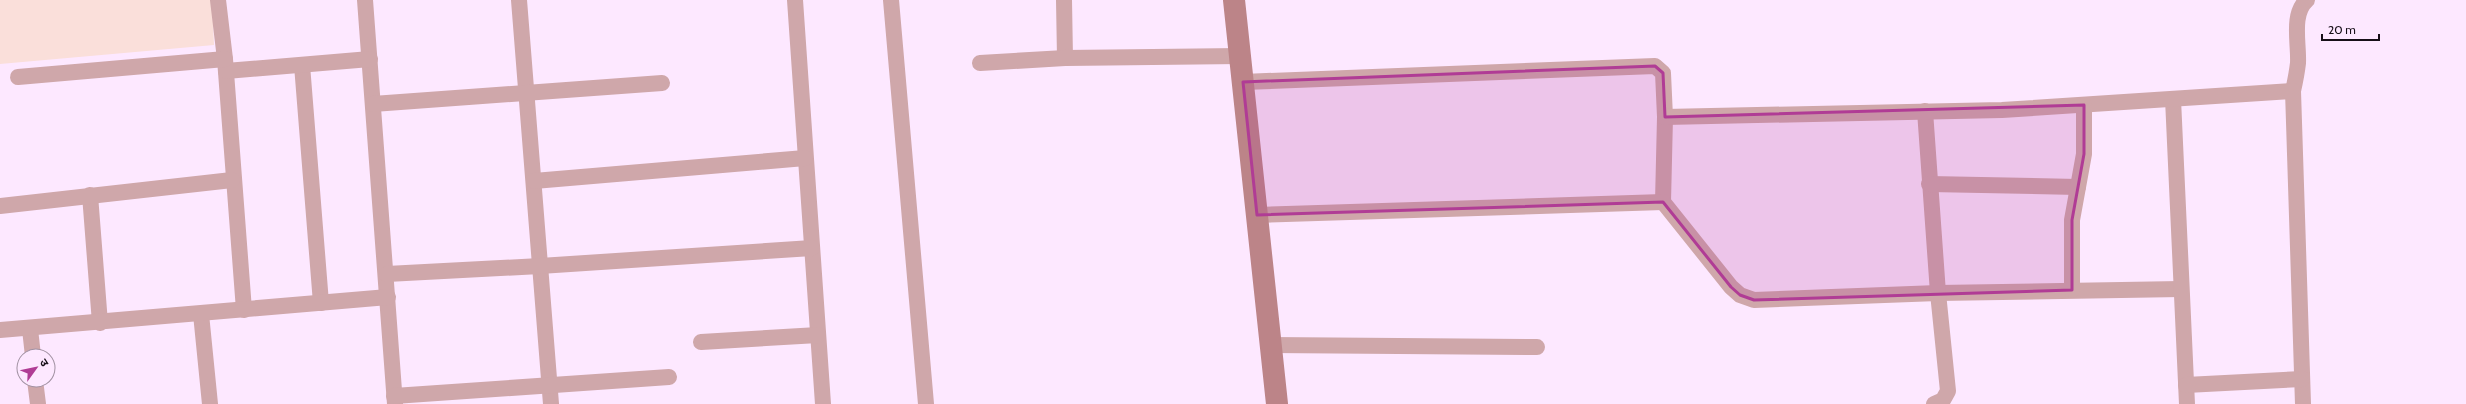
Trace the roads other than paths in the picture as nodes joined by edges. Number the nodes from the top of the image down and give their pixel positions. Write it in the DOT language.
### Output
graph roads {
  1 [pos="218,0"];
  2 [pos="365,0"];
  3 [pos="519,0"];
  4 [pos="795,0"];
  5 [pos="891,0"];
  6 [pos="1064,0"];
  7 [pos="1234,0"];
  8 [pos="2308,0"];
  9 [pos="1240,56"];
  10 [pos="1064,58"];
  11 [pos="370,59"];
  12 [pos="980,63"];
  13 [pos="225,65"];
  14 [pos="302,65"];
  15 [pos="18,77"];
  16 [pos="1243,82"];
  17 [pos="662,83"];
  18 [pos="2293,91"];
  19 [pos="527,93"];
  20 [pos="2173,99"];
  21 [pos="373,104"];
  22 [pos="2084,105"];
  23 [pos="1925,112"];
  24 [pos="1665,117"];
  25 [pos="805,158"];
  26 [pos="232,180"];
  27 [pos="534,181"];
  28 [pos="1930,184"];
  29 [pos="2078,187"];
  30 [pos="90,196"];
  31 [pos="1663,202"];
  32 [pos="0,206"];
  33 [pos="1257,215"];
  34 [pos="812,248"];
  35 [pos="540,266"];
  36 [pos="387,274"];
  37 [pos="2181,289"];
  38 [pos="2072,290"];
  39 [pos="1938,293"];
  40 [pos="388,297"];
  41 [pos="321,303"];
  42 [pos="244,310"];
  43 [pos="201,314"];
  44 [pos="100,322"];
  45 [pos="30,329"];
  46 [pos="0,330"];
  47 [pos="818,335"];
  48 [pos="701,342"];
  49 [pos="1270,346"];
  50 [pos="1537,347"];
  51 [pos="32,348"];
  52 [pos="669,377"];
  53 [pos="2302,379"];
  54 [pos="550,384"];
  55 [pos="2186,385"];
  56 [pos="37,388"];
  57 [pos="395,400"];
  58 [pos="38,404"];
  59 [pos="210,404"];
  60 [pos="551,404"];
  61 [pos="823,404"];
  62 [pos="926,404"];
  63 [pos="1277,404"];
  64 [pos="1934,404"];
  65 [pos="2187,404"];
  66 [pos="2303,404"];
  1 -- 13 [label="street"];
  2 -- 11 [label="street"];
  3 -- 19 [label="street"];
  4 -- 25 [label="street"];
  5 -- 62 [label="street"];
  6 -- 10 [label="street"];
  7 -- 9 [label="street"];
  8 -- 18 [label="street"];
  9 -- 10 [label="street"];
  9 -- 16 [label="street"];
  10 -- 12 [label="street"];
  11 -- 14 [label="street"];
  11 -- 21 [label="street"];
  13 -- 14 [label="street"];
  13 -- 15 [label="street"];
  13 -- 26 [label="street"];
  14 -- 41 [label="street"];
  16 -- 24 [label="street"];
  16 -- 33 [label="street"];
  17 -- 19 [label="street"];
  18 -- 20 [label="street"];
  18 -- 53 [label="street"];
  19 -- 21 [label="street"];
  19 -- 27 [label="street"];
  20 -- 22 [label="street"];
  20 -- 37 [label="street"];
  21 -- 36 [label="street"];
  22 -- 23 [label="street"];
  22 -- 29 [label="street"];
  23 -- 24 [label="street"];
  23 -- 28 [label="street"];
  24 -- 31 [label="street"];
  25 -- 27 [label="street"];
  25 -- 34 [label="street"];
  26 -- 30 [label="street"];
  26 -- 42 [label="street"];
  27 -- 35 [label="street"];
  28 -- 29 [label="street"];
  28 -- 39 [label="street"];
  29 -- 38 [label="street"];
  30 -- 32 [label="street"];
  30 -- 44 [label="street"];
  31 -- 33 [label="street"];
  31 -- 39 [label="street"];
  33 -- 49 [label="street"];
  34 -- 35 [label="street"];
  34 -- 47 [label="street"];
  35 -- 36 [label="street"];
  35 -- 54 [label="street"];
  36 -- 40 [label="street"];
  37 -- 38 [label="street"];
  37 -- 55 [label="street"];
  38 -- 39 [label="street"];
  39 -- 64 [label="street"];
  40 -- 41 [label="street"];
  40 -- 57 [label="street"];
  41 -- 42 [label="street"];
  42 -- 43 [label="street"];
  43 -- 44 [label="street"];
  43 -- 59 [label="street"];
  44 -- 45 [label="street"];
  45 -- 46 [label="street"];
  45 -- 51 [label="street"];
  47 -- 48 [label="street"];
  47 -- 61 [label="street"];
  49 -- 50 [label="street"];
  49 -- 63 [label="street"];
  52 -- 54 [label="street"];
  53 -- 55 [label="street"];
  53 -- 66 [label="street"];
  54 -- 57 [label="street"];
  54 -- 60 [label="street"];
  55 -- 65 [label="street"];
  56 -- 58 [label="street"];
}
